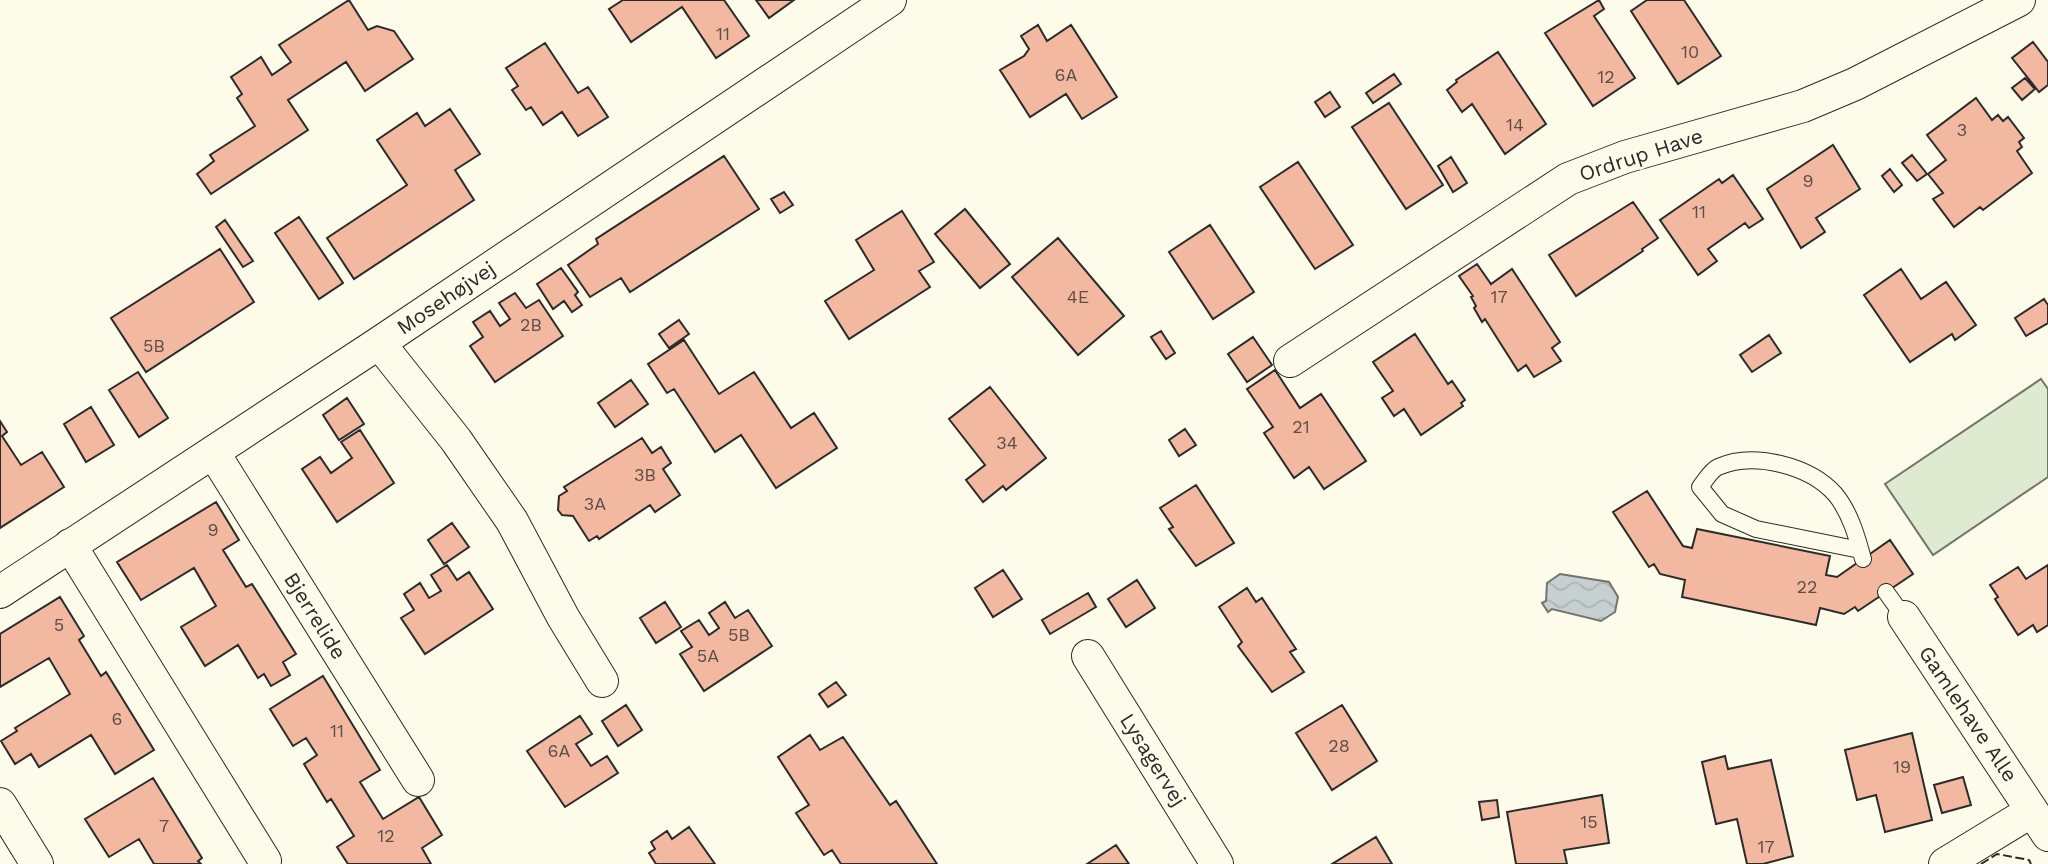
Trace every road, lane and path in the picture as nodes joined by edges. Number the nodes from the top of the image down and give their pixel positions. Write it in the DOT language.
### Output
graph roads {
  1 [pos="890,0"];
  2 [pos="2019,0"];
  3 [pos="379,343"];
  4 [pos="1290,361"];
  5 [pos="213,452"];
  6 [pos="70,545"];
  7 [pos="1861,555"];
  8 [pos="0,592"];
  9 [pos="1895,604"];
  10 [pos="1088,656"];
  11 [pos="602,681"];
  12 [pos="418,780"];
  13 [pos="0,803"];
  14 [pos="2040,823"];
  15 [pos="265,861"];
  16 [pos="37,864"];
  17 [pos="1217,864"];
  18 [pos="1945,864"];
  1 -- 3 [label="street, Mosehøjvej"];
  2 -- 4 [label="street, Ordrup Have"];
  3 -- 5 [label="street, Mosehøjvej"];
  3 -- 11 [label="street"];
  5 -- 6 [label="street, Mosehøjvej"];
  5 -- 12 [label="street, Bjerrelide"];
  6 -- 8 [label="street, Mosehøjvej"];
  6 -- 15 [label="street"];
  7 -- 7 [label="lane"];
  9 -- 14 [label="street, Gamlehave Alle"];
  10 -- 17 [label="street, Lysagervej"];
  13 -- 16 [label="street"];
  14 -- 18 [label="street, Gamlehave Alle"];
}
